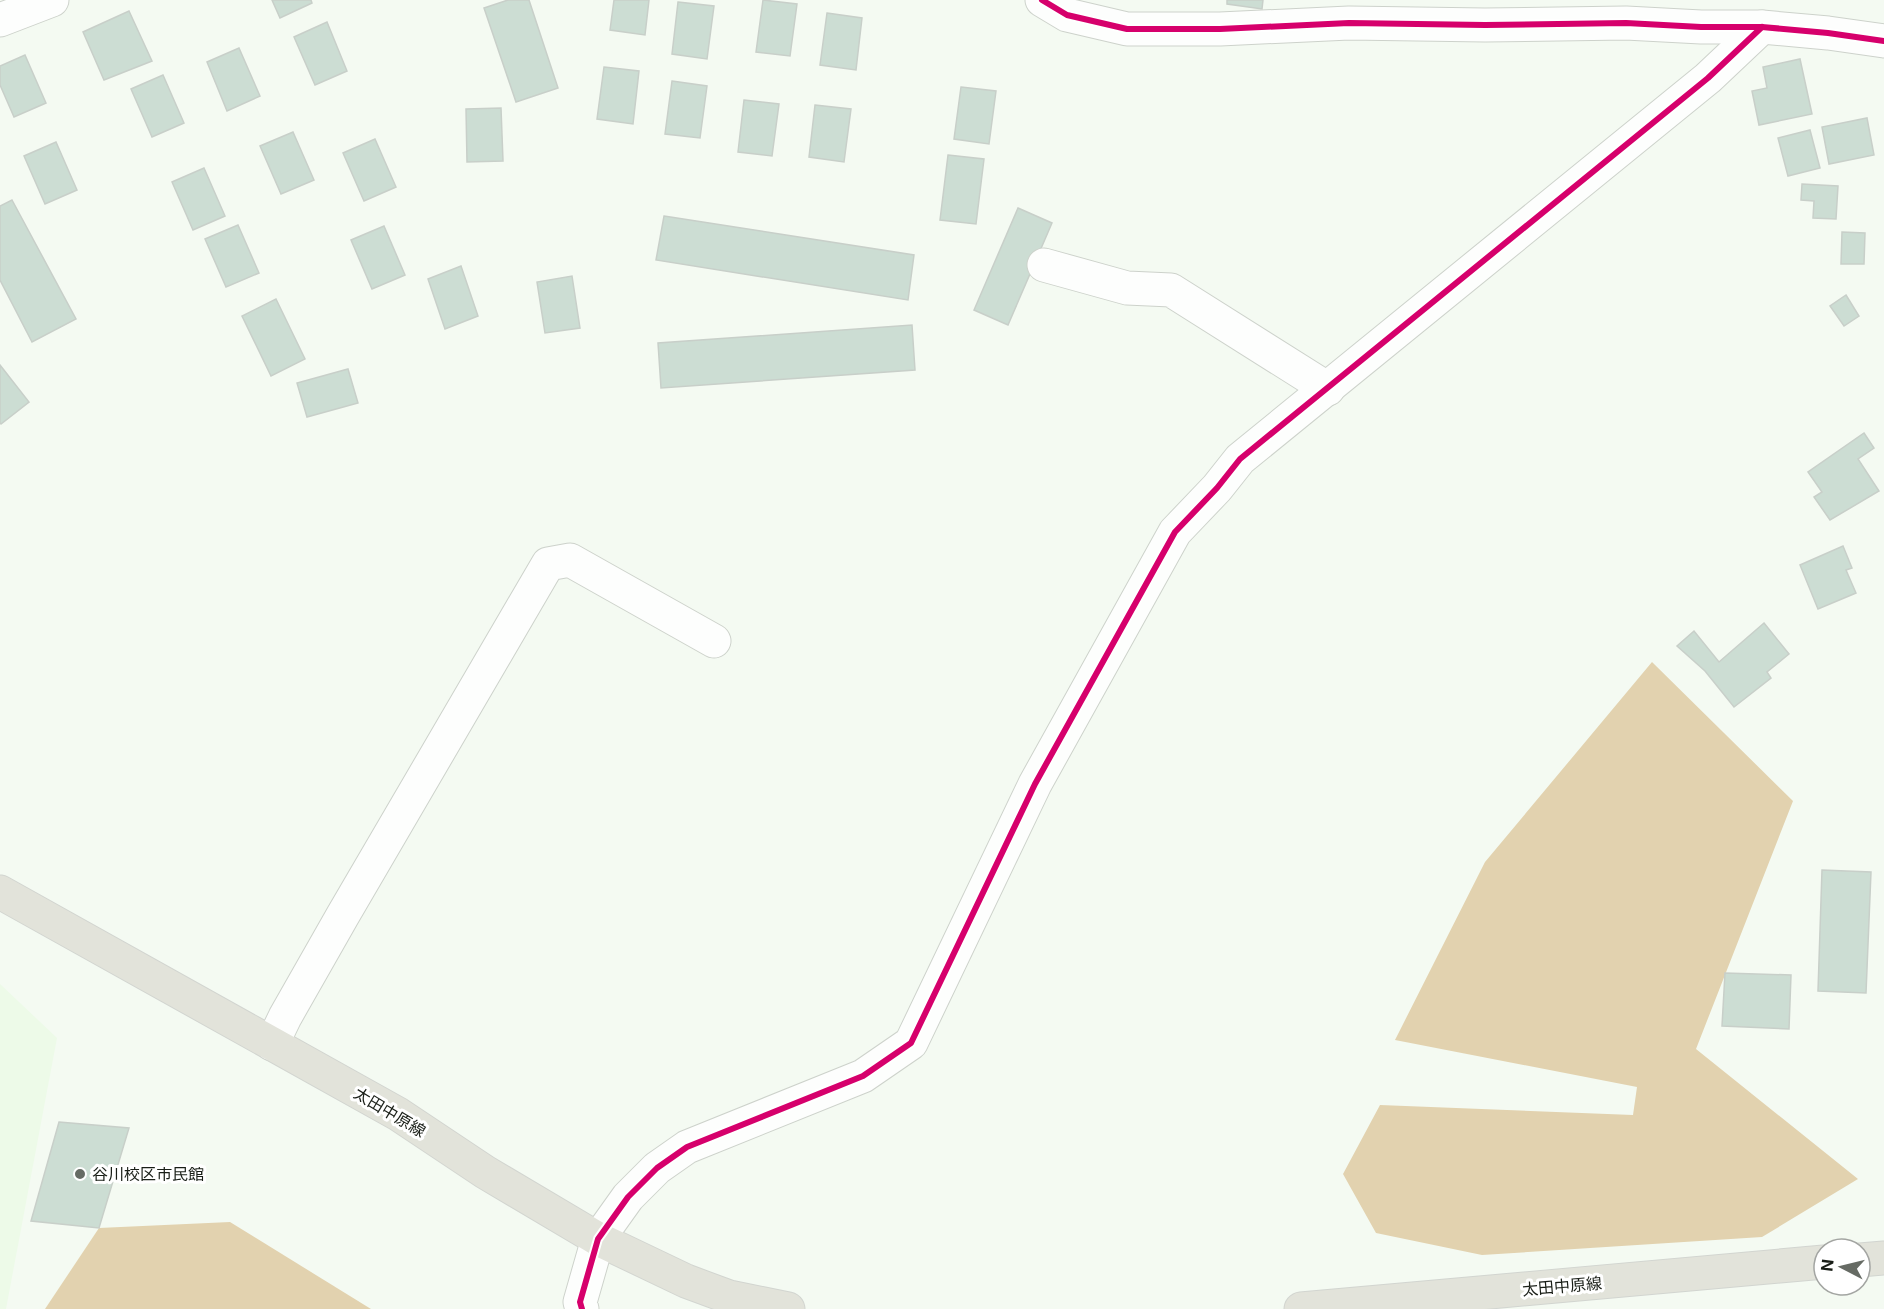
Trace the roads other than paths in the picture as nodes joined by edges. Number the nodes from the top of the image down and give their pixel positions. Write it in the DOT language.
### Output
graph roads {
  1 [pos="52,0"];
  2 [pos="1042,0"];
  3 [pos="0,20"];
  4 [pos="1762,27"];
  5 [pos="1884,41"];
  6 [pos="1044,265"];
  7 [pos="1328,388"];
  8 [pos="714,642"];
  9 [pos="0,892"];
  10 [pos="272,1044"];
  11 [pos="598,1239"];
  12 [pos="1812,1263"];
  13 [pos="582,1309"];
  14 [pos="788,1309"];
  15 [pos="1301,1309"];
  1 -- 3 [label="street"];
  2 -- 4 [label="street"];
  4 -- 5 [label="street"];
  4 -- 7 [label="street"];
  6 -- 7 [label="street"];
  7 -- 11 [label="street"];
  8 -- 10 [label="street"];
  9 -- 10 [label="main road, 太田中原線"];
  10 -- 11 [label="main road, 太田中原線"];
  11 -- 13 [label="street"];
  11 -- 14 [label="main road, 太田中原線"];
  12 -- 15 [label="main road, 太田中原線"];
}
